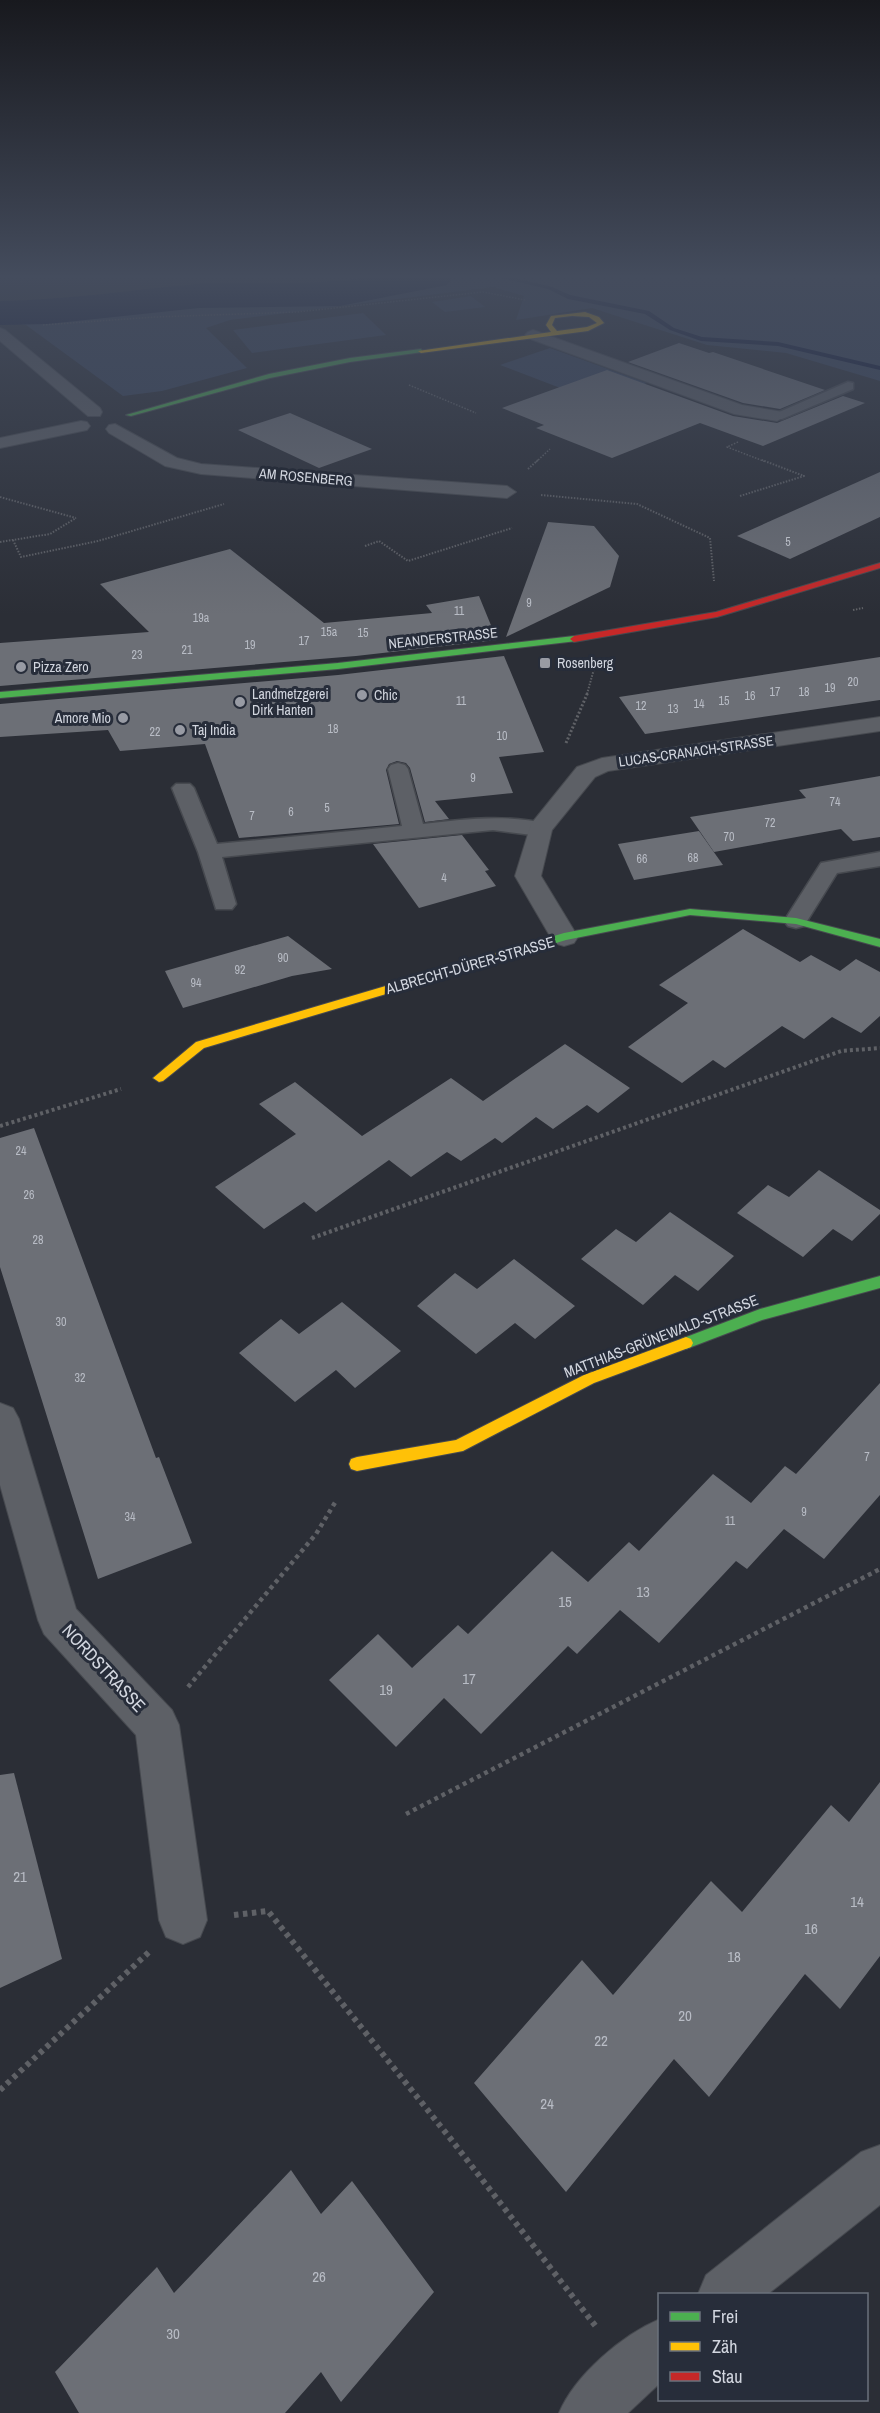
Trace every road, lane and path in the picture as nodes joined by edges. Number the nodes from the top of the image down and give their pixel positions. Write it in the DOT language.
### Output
graph roads {
  1 [pos="67,390"];
  2 [pos="220,390"];
  3 [pos="420,390"];
  4 [pos="684,390"];
  5 [pos="839,390"];
  6 [pos="757,411"];
  7 [pos="94,412"];
  8 [pos="476,413"];
  9 [pos="129,415"];
  10 [pos="777,416"];
  11 [pos="81,426"];
  12 [pos="115,429"];
  13 [pos="0,443"];
  14 [pos="267,474"];
  15 [pos="507,492"];
  16 [pos="740,496"];
  17 [pos="0,497"];
  18 [pos="512,528"];
  19 [pos="13,540"];
  20 [pos="0,542"];
  21 [pos="365,546"];
  22 [pos="880,565"];
  23 [pos="714,581"];
  24 [pos="595,669"];
  25 [pos="0,695"];
  26 [pos="880,724"];
  27 [pos="398,769"];
  28 [pos="586,772"];
  29 [pos="183,788"];
  30 [pos="540,829"];
  31 [pos="414,831"];
  32 [pos="209,852"];
  33 [pos="880,859"];
  34 [pos="224,904"];
  35 [pos="796,921"];
  36 [pos="564,937"];
  37 [pos="880,943"];
  38 [pos="880,1048"];
  39 [pos="159,1078"];
  40 [pos="0,1126"];
  41 [pos="312,1238"];
  42 [pos="880,1282"];
  43 [pos="0,1419"];
  44 [pos="357,1464"];
  45 [pos="880,1569"];
  46 [pos="157,1725"];
  47 [pos="406,1814"];
  48 [pos="183,1920"];
  49 [pos="0,2090"];
  50 [pos="880,2171"];
  51 [pos="728,2293"];
  52 [pos="645,2359"];
  53 [pos="588,2413"];
  1 -- 7 [label="street"];
  2 -- 9 [label="street"];
  3 -- 8 [label="path"];
  4 -- 6 [label="street"];
  5 -- 10 [label="lane"];
  6 -- 10 [label="street"];
  6 -- 16 [label="path"];
  7 -- 9 [label="street"];
  7 -- 11 [label="street"];
  9 -- 12 [label="street"];
  11 -- 12 [label="street"];
  11 -- 13 [label="street"];
  12 -- 14 [label="street, AM ROSENBERG"];
  14 -- 15 [label="street, AM ROSENBERG"];
  14 -- 19 [label="path"];
  15 -- 23 [label="path"];
  17 -- 19 [label="path"];
  18 -- 21 [label="path"];
  19 -- 20 [label="path"];
  22 -- 25 [label="street, NEANDERSTRASSE"];
  24 -- 28 [label="path"];
  26 -- 28 [label="street, LUCAS-CRANACH-STRASSE"];
  27 -- 31 [label="lane"];
  28 -- 30 [label="street"];
  29 -- 32 [label="lane"];
  30 -- 31 [label="lane"];
  30 -- 36 [label="street"];
  31 -- 32 [label="lane"];
  32 -- 34 [label="lane"];
  33 -- 35 [label="lane"];
  35 -- 36 [label="street, ALBRECHT-DÜRER-STRASSE"];
  35 -- 37 [label="street, ALBRECHT-DÜRER-STRASSE"];
  36 -- 39 [label="street, ALBRECHT-DÜRER-STRASSE"];
  38 -- 41 [label="path"];
  39 -- 40 [label="path"];
  42 -- 44 [label="street, MATTHIAS-GRÜNEWALD-STRASSE"];
  43 -- 46 [label="street, NORDSTRASSE"];
  44 -- 46 [label="path"];
  45 -- 47 [label="path"];
  46 -- 48 [label="street, NORDSTRASSE"];
  48 -- 49 [label="path"];
  48 -- 52 [label="path"];
  50 -- 51 [label="street"];
  52 -- 53 [label="street"];
}
